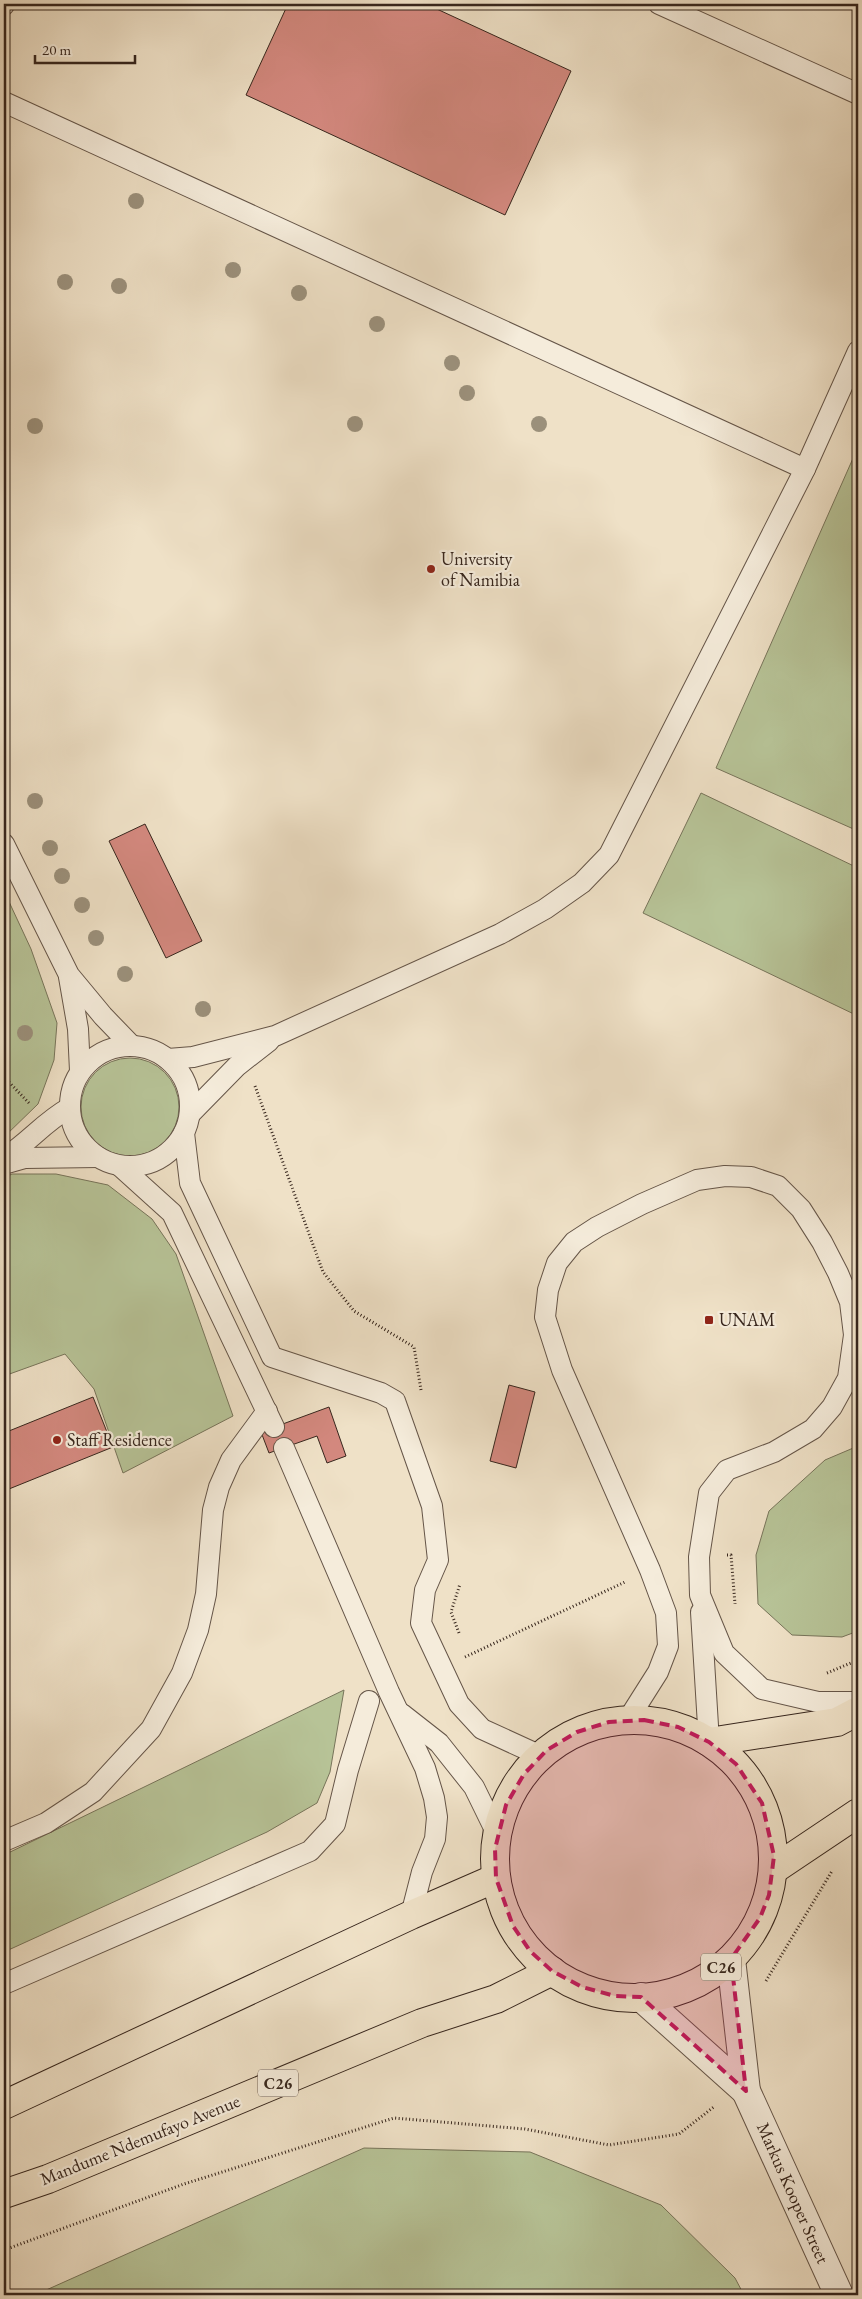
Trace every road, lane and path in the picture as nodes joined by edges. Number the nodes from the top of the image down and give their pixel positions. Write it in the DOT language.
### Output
graph roads {
  1 [pos="659,4"];
  2 [pos="858,94"];
  3 [pos="4,102"];
  4 [pos="858,351"];
  5 [pos="806,469"];
  6 [pos="4,844"];
  7 [pos="69,975"];
  8 [pos="275,1036"];
  9 [pos="131,1045"];
  10 [pos="168,1059"];
  11 [pos="245,1060"];
  12 [pos="80,1071"];
  13 [pos="4,1077"];
  14 [pos="69,1108"];
  15 [pos="190,1114"];
  16 [pos="47,1122"];
  17 [pos="184,1133"];
  18 [pos="98,1157"];
  19 [pos="4,1158"];
  20 [pos="4,1164"];
  21 [pos="120,1166"];
  22 [pos="422,1393"];
  23 [pos="284,1448"];
  24 [pos="699,1557"];
  25 [pos="650,1570"];
  26 [pos="700,1595"];
  27 [pos="736,1613"];
  28 [pos="858,1660"];
  29 [pos="442,1667"];
  30 [pos="819,1673"];
  31 [pos="370,1701"];
  32 [pos="858,1702"];
  33 [pos="858,1711"];
  34 [pos="399,1712"];
  35 [pos="627,1721"];
  36 [pos="710,1742"];
  37 [pos="541,1756"];
  38 [pos="858,1813"];
  39 [pos="497,1834"];
  40 [pos="4,1841"];
  41 [pos="835,1867"];
  42 [pos="773,1870"];
  43 [pos="496,1878"];
  44 [pos="411,1915"];
  45 [pos="731,1959"];
  46 [pos="552,1971"];
  47 [pos="765,1983"];
  48 [pos="4,1984"];
  49 [pos="628,1997"];
  50 [pos="746,2090"];
  51 [pos="4,2105"];
  52 [pos="4,2194"];
  53 [pos="4,2250"];
  54 [pos="839,2295"];
  1 -- 2 [label="lane"];
  3 -- 5 [label="lane"];
  4 -- 5 [label="lane"];
  5 -- 8 [label="lane"];
  6 -- 7 [label="lane"];
  7 -- 9 [label="lane"];
  7 -- 12 [label="lane"];
  8 -- 10 [label="lane"];
  8 -- 11 [label="lane"];
  9 -- 10 [label="lane"];
  9 -- 12 [label="lane"];
  10 -- 15 [label="lane"];
  11 -- 15 [label="lane"];
  11 -- 22 [label="path"];
  12 -- 14 [label="lane"];
  13 -- 16 [label="path"];
  14 -- 16 [label="lane"];
  14 -- 18 [label="lane"];
  15 -- 17 [label="lane"];
  16 -- 19 [label="lane"];
  17 -- 21 [label="lane"];
  17 -- 29 [label="lane"];
  18 -- 20 [label="lane"];
  18 -- 21 [label="lane"];
  21 -- 40 [label="lane"];
  23 -- 34 [label="lane"];
  24 -- 25 [label="lane"];
  24 -- 26 [label="lane"];
  24 -- 27 [label="path"];
  25 -- 29 [label="path"];
  25 -- 35 [label="lane"];
  26 -- 32 [label="lane"];
  26 -- 36 [label="lane"];
  28 -- 30 [label="path"];
  29 -- 37 [label="lane"];
  31 -- 48 [label="lane"];
  33 -- 36 [label="main road"];
  34 -- 39 [label="lane"];
  34 -- 44 [label="lane"];
  35 -- 36 [label="main road"];
  35 -- 37 [label="main road"];
  36 -- 42 [label="main road"];
  37 -- 39 [label="main road"];
  38 -- 42 [label="main road"];
  39 -- 43 [label="main road"];
  41 -- 47 [label="path"];
  42 -- 45 [label="main road, C26"];
  43 -- 44 [label="main road"];
  43 -- 46 [label="main road"];
  44 -- 51 [label="main road"];
  45 -- 49 [label="main road, C26"];
  45 -- 50 [label="street"];
  46 -- 49 [label="main road"];
  46 -- 52 [label="main road, Mandume Ndemufayo Avenue / C26"];
  49 -- 50 [label="street"];
  50 -- 53 [label="path"];
  50 -- 54 [label="street, Markus Kooper Street"];
}
